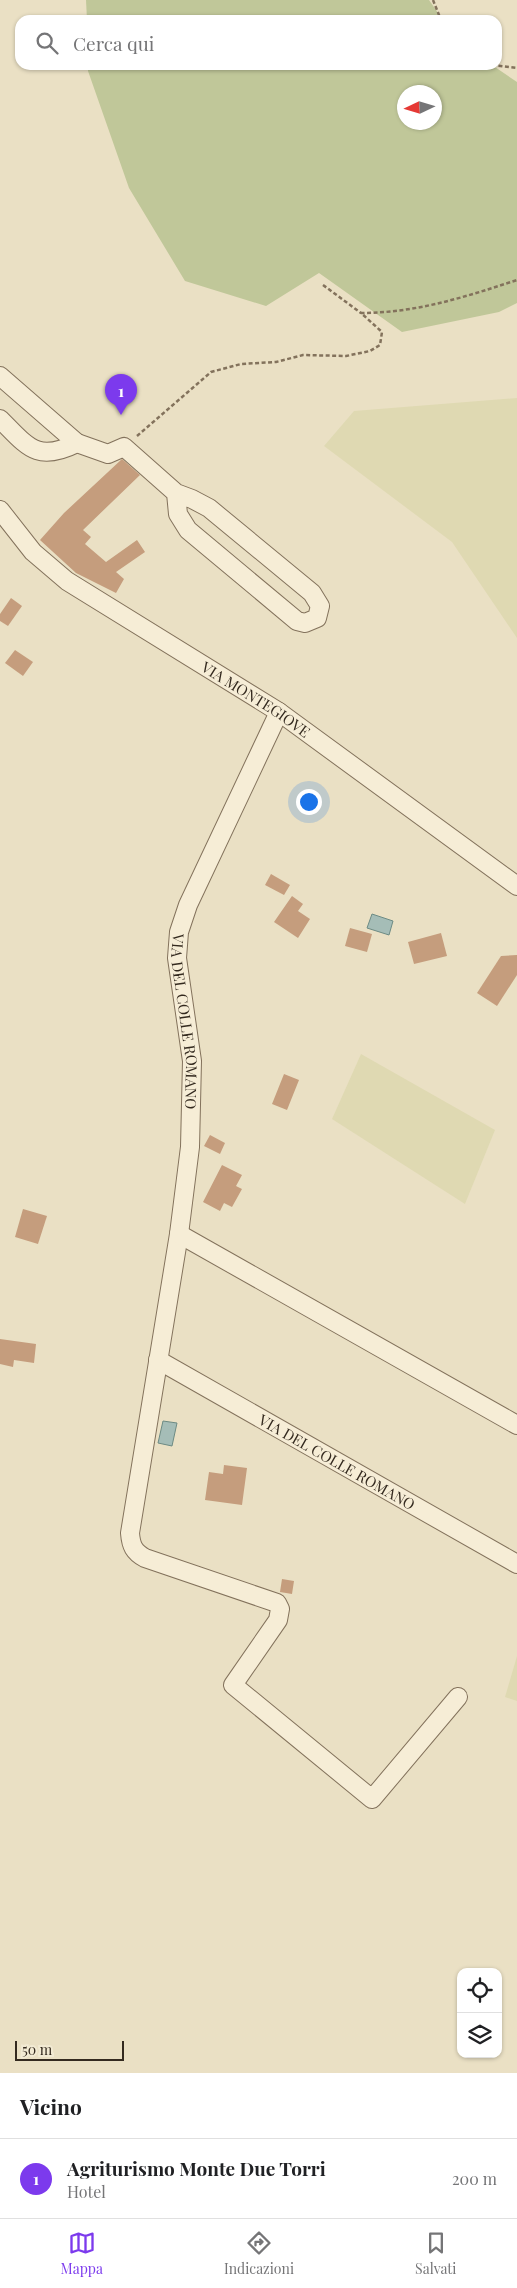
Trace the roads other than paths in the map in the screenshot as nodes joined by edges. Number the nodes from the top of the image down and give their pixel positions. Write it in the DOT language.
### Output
graph roads {
  1 [pos="0,376"];
  2 [pos="1,422"];
  3 [pos="77,443"];
  4 [pos="176,493"];
  5 [pos="0,510"];
  6 [pos="279,712"];
  7 [pos="517,886"];
  8 [pos="179,1234"];
  9 [pos="158,1360"];
  10 [pos="517,1425"];
  11 [pos="517,1564"];
  12 [pos="458,1697"];
  1 -- 3 [label="street"];
  2 -- 3 [label="street"];
  3 -- 4 [label="street"];
  4 -- 4 [label="street"];
  5 -- 6 [label="street, VIA MONTEGIOVE"];
  6 -- 7 [label="street, VIA MONTEGIOVE"];
  6 -- 8 [label="street, VIA DEL COLLE ROMANO"];
  8 -- 9 [label="street, VIA DEL COLLE ROMANO"];
  8 -- 10 [label="street"];
  9 -- 11 [label="street, VIA DEL COLLE ROMANO"];
  9 -- 12 [label="street, VIA DEL COLLE ROMANO"];
}
